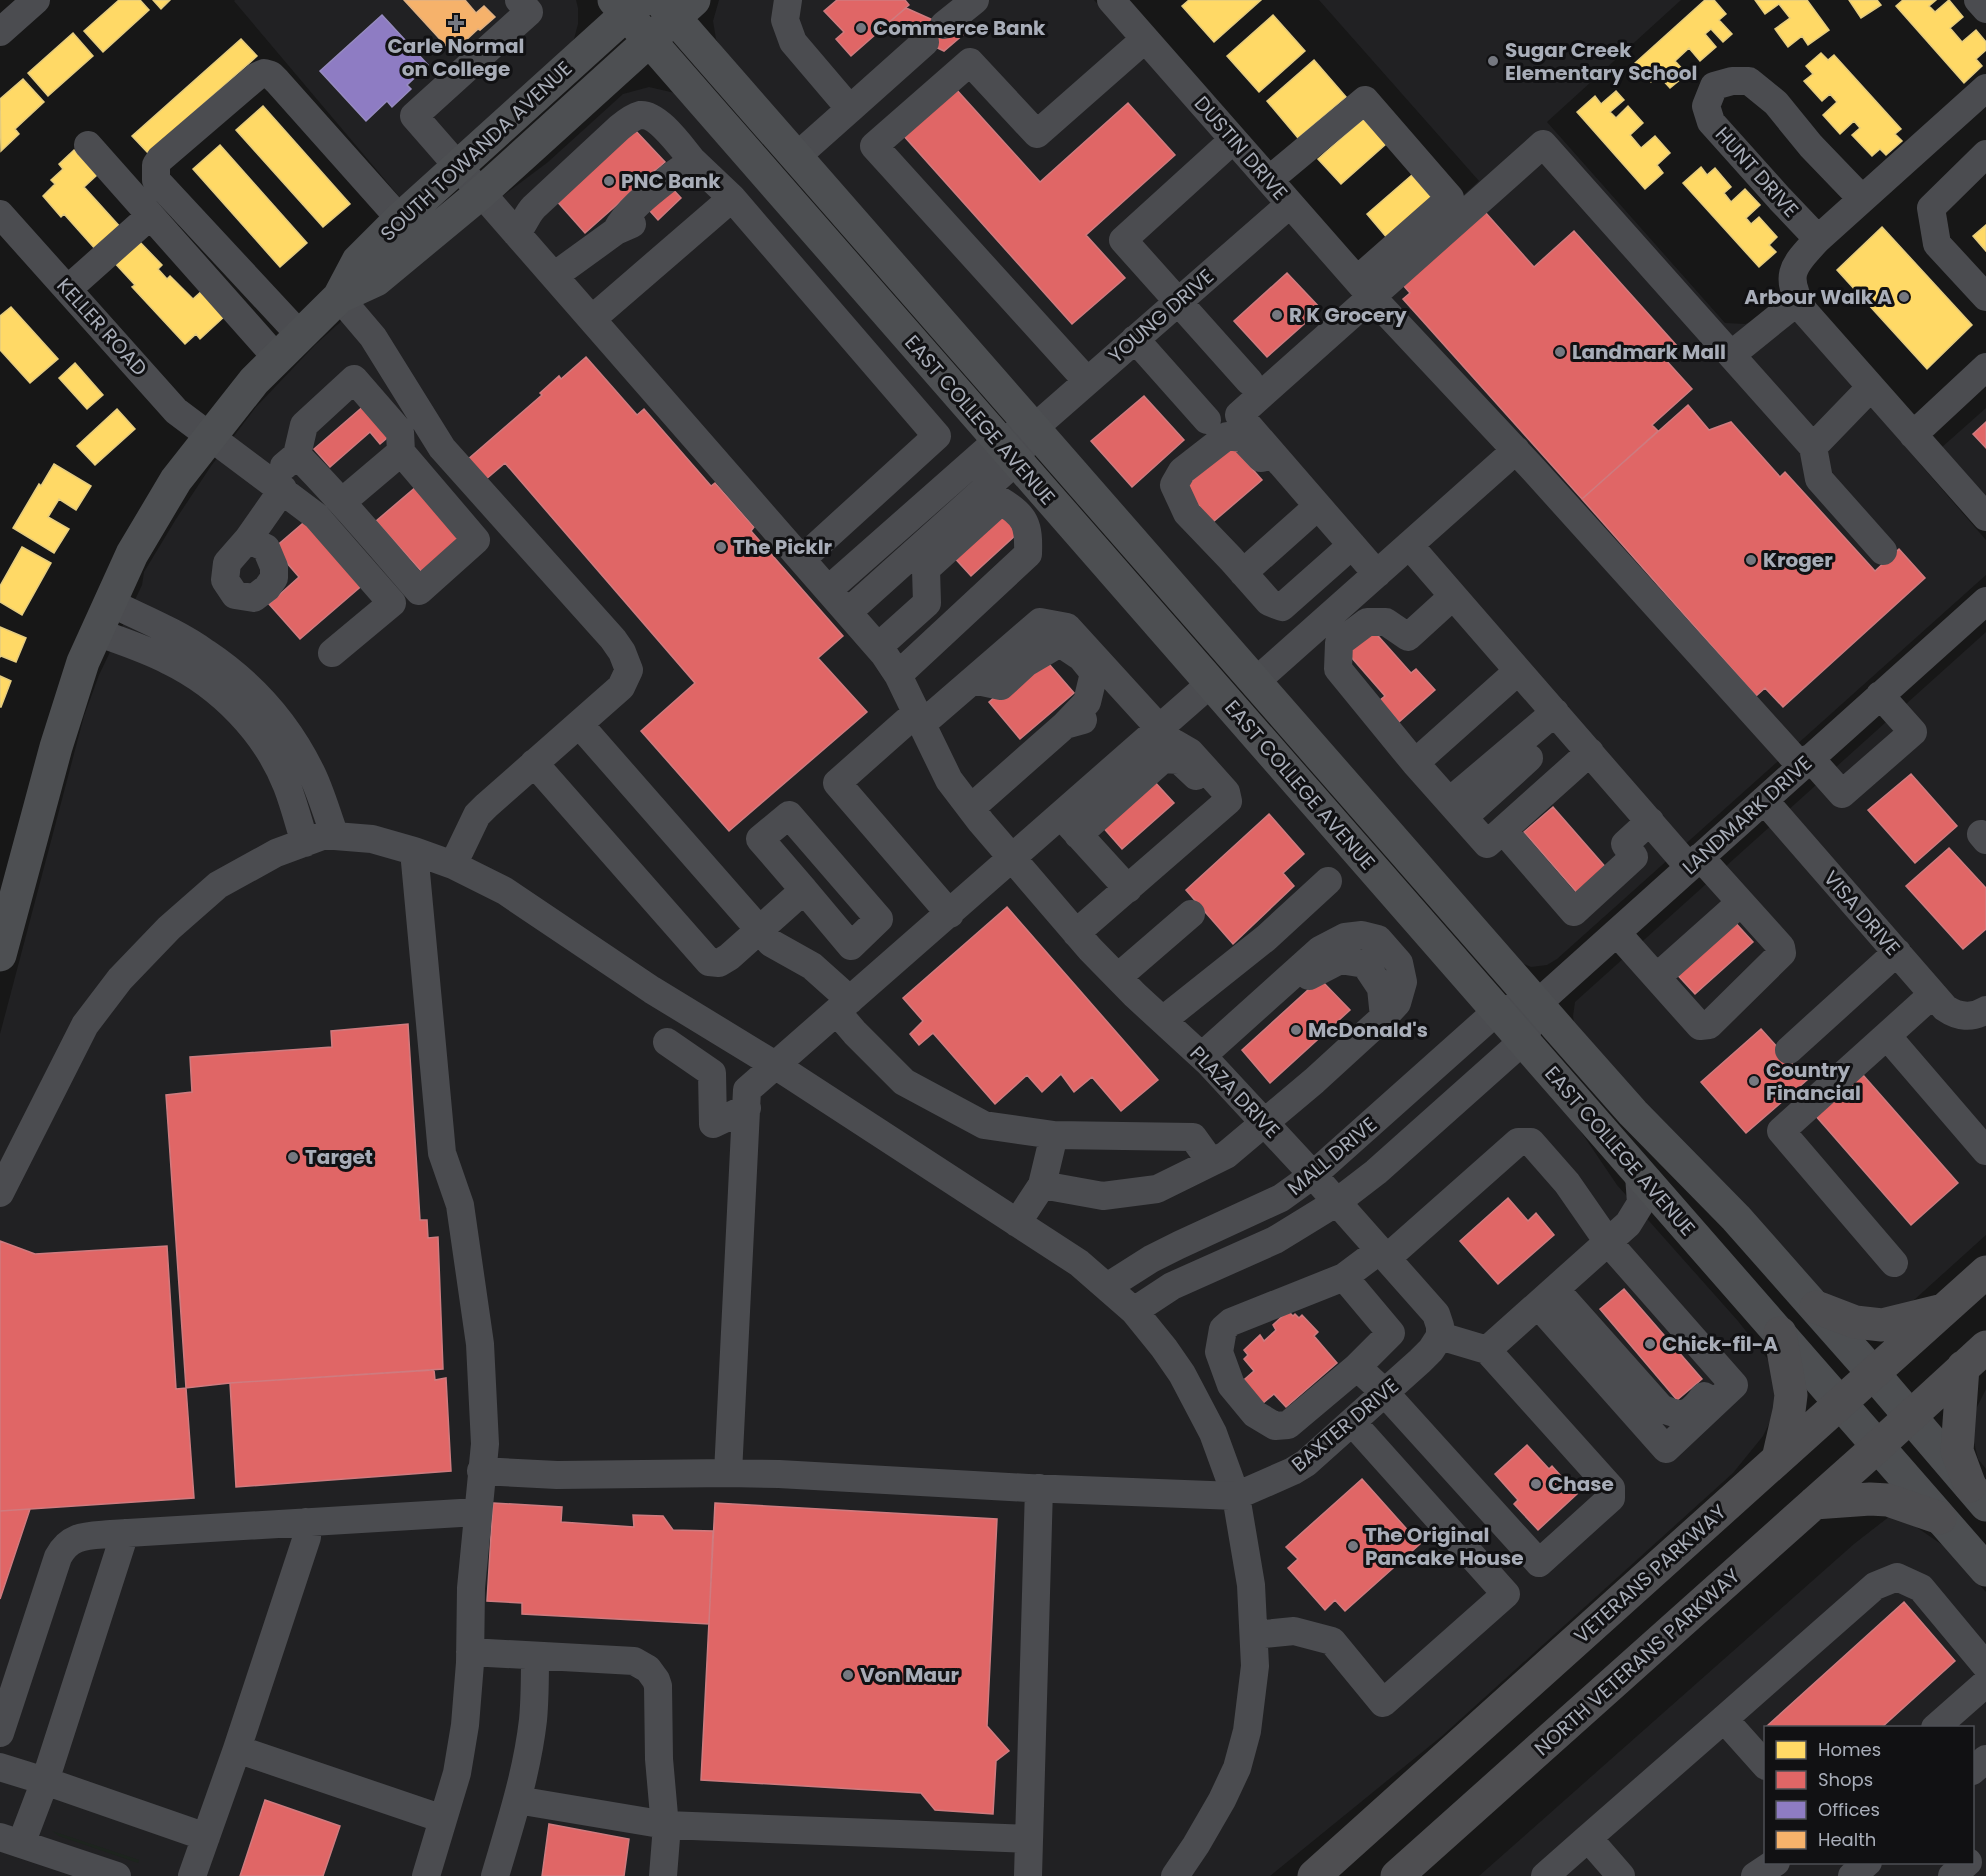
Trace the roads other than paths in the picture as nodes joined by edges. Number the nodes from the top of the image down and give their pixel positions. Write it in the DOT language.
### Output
graph roads {
  1 [pos="36,0"];
  2 [pos="519,0"];
  3 [pos="788,0"];
  4 [pos="975,0"];
  5 [pos="1111,0"];
  6 [pos="1978,0"];
  7 [pos="627,5"];
  8 [pos="676,6"];
  9 [pos="1986,9"];
  10 [pos="0,32"];
  11 [pos="1145,39"];
  12 [pos="650,41"];
  13 [pos="1986,88"];
  14 [pos="850,109"];
  15 [pos="1233,140"];
  16 [pos="88,145"];
  17 [pos="1986,154"];
  18 [pos="796,158"];
  19 [pos="688,165"];
  20 [pos="458,166"];
  21 [pos="1269,180"];
  22 [pos="482,193"];
  23 [pos="732,198"];
  24 [pos="1862,199"];
  25 [pos="1290,204"];
  26 [pos="0,214"];
  27 [pos="150,216"];
  28 [pos="400,219"];
  29 [pos="516,233"];
  30 [pos="1818,239"];
  31 [pos="554,276"];
  32 [pos="1364,288"];
  33 [pos="68,289"];
  34 [pos="339,297"];
  35 [pos="1986,297"];
  36 [pos="1179,301"];
  37 [pos="1798,301"];
  38 [pos="592,320"];
  39 [pos="300,335"];
  40 [pos="1136,339"];
  41 [pos="1731,355"];
  42 [pos="276,357"];
  43 [pos="1986,367"];
  44 [pos="1087,381"];
  45 [pos="1249,381"];
  46 [pos="1871,387"];
  47 [pos="1207,420"];
  48 [pos="1033,429"];
  49 [pos="210,435"];
  50 [pos="1913,435"];
  51 [pos="1813,447"];
  52 [pos="1516,450"];
  53 [pos="1007,451"];
  54 [pos="401,452"];
  55 [pos="297,455"];
  56 [pos="276,484"];
  57 [pos="342,502"];
  58 [pos="1314,510"];
  59 [pos="1986,518"];
  60 [pos="894,532"];
  61 [pos="248,539"];
  62 [pos="1352,545"];
  63 [pos="1409,545"];
  64 [pos="1883,551"];
  65 [pos="913,554"];
  66 [pos="1101,558"];
  67 [pos="802,559"];
  68 [pos="1243,573"];
  69 [pos="1377,574"];
  70 [pos="828,590"];
  71 [pos="1453,596"];
  72 [pos="1986,601"];
  73 [pos="109,602"];
  74 [pos="848,612"];
  75 [pos="96,632"];
  76 [pos="878,647"];
  77 [pos="333,653"];
  78 [pos="1518,670"];
  79 [pos="898,675"];
  80 [pos="1259,678"];
  81 [pos="973,680"];
  82 [pos="1211,683"];
  83 [pos="1122,688"];
  84 [pos="1880,695"];
  85 [pos="920,718"];
  86 [pos="1547,719"];
  87 [pos="579,724"];
  88 [pos="1065,724"];
  89 [pos="1160,729"];
  90 [pos="1590,752"];
  91 [pos="1805,762"];
  92 [pos="534,763"];
  93 [pos="1415,763"];
  94 [pos="1764,800"];
  95 [pos="971,808"];
  96 [pos="1457,809"];
  97 [pos="1211,816"];
  98 [pos="1650,821"];
  99 [pos="1070,826"];
  100 [pos="1503,830"];
  101 [pos="335,836"];
  102 [pos="305,843"];
  103 [pos="414,851"];
  104 [pos="1012,859"];
  105 [pos="1695,862"];
  106 [pos="453,865"];
  107 [pos="1328,881"];
  108 [pos="804,890"];
  109 [pos="1128,890"];
  110 [pos="1740,903"];
  111 [pos="950,914"];
  112 [pos="1191,914"];
  113 [pos="759,930"];
  114 [pos="1076,933"];
  115 [pos="1617,933"];
  116 [pos="1897,952"];
  117 [pos="0,955"];
  118 [pos="1328,967"];
  119 [pos="1118,977"];
  120 [pos="1657,977"];
  121 [pos="1400,993"];
  122 [pos="1933,994"];
  123 [pos="1537,1004"];
  124 [pos="843,1006"];
  125 [pos="1498,1010"];
  126 [pos="1976,1013"];
  127 [pos="1384,1017"];
  128 [pos="1163,1020"];
  129 [pos="709,1025"];
  130 [pos="1234,1027"];
  131 [pos="1887,1036"];
  132 [pos="1524,1040"];
  133 [pos="1789,1050"];
  134 [pos="1202,1056"];
  135 [pos="776,1065"];
  136 [pos="747,1108"];
  137 [pos="1265,1123"];
  138 [pos="1054,1135"];
  139 [pos="1986,1151"];
  140 [pos="1211,1162"];
  141 [pos="1639,1174"];
  142 [pos="1314,1175"];
  143 [pos="1042,1185"];
  144 [pos="0,1193"];
  145 [pos="1337,1202"];
  146 [pos="1017,1223"];
  147 [pos="1608,1242"];
  148 [pos="1383,1254"];
  149 [pos="1894,1263"];
  150 [pos="1986,1272"];
  151 [pos="1344,1277"];
  152 [pos="1642,1281"];
  153 [pos="1107,1287"];
  154 [pos="1548,1297"];
  155 [pos="1816,1307"];
  156 [pos="1944,1310"];
  157 [pos="1134,1311"];
  158 [pos="1780,1334"];
  159 [pos="1440,1336"];
  160 [pos="1487,1350"];
  161 [pos="1975,1357"];
  162 [pos="1356,1367"];
  163 [pos="1873,1373"];
  164 [pos="1384,1393"];
  165 [pos="1839,1404"];
  166 [pos="1910,1416"];
  167 [pos="1352,1422"];
  168 [pos="1877,1448"];
  169 [pos="1778,1459"];
  170 [pos="481,1471"];
  171 [pos="728,1473"];
  172 [pos="1039,1488"];
  173 [pos="1236,1496"];
  174 [pos="1978,1496"];
  175 [pos="1814,1503"];
  176 [pos="477,1512"];
  177 [pos="1940,1518"];
  178 [pos="306,1522"];
  179 [pos="126,1533"];
  180 [pos="1986,1570"];
  181 [pos="1254,1635"];
  182 [pos="470,1652"];
  183 [pos="536,1656"];
  184 [pos="1986,1666"];
  185 [pos="1986,1683"];
  186 [pos="1724,1719"];
  187 [pos="1937,1726"];
  188 [pos="0,1733"];
  189 [pos="237,1749"];
  190 [pos="1986,1759"];
  191 [pos="1764,1764"];
  192 [pos="0,1767"];
  193 [pos="1974,1769"];
  194 [pos="45,1781"];
  195 [pos="517,1800"];
  196 [pos="443,1819"];
  197 [pos="666,1825"];
  198 [pos="206,1838"];
  199 [pos="1588,1838"];
  200 [pos="1029,1839"];
  201 [pos="10,1840"];
  202 [pos="1986,1847"];
  203 [pos="1974,1856"];
  204 [pos="1774,1864"];
  205 [pos="1967,1864"];
  206 [pos="114,1876"];
  207 [pos="192,1876"];
  208 [pos="426,1876"];
  209 [pos="495,1876"];
  210 [pos="663,1876"];
  211 [pos="1029,1876"];
  212 [pos="1175,1876"];
  213 [pos="1314,1876"];
  214 [pos="1397,1876"];
  215 [pos="1545,1876"];
  216 [pos="1622,1876"];
  217 [pos="1755,1876"];
  218 [pos="1952,1876"];
  1 -- 10 [label="street"];
  2 -- 20 [label="street, PLAZA DRIVE"];
  3 -- 14 [label="street"];
  4 -- 14 [label="street"];
  5 -- 11 [label="street, DUSTIN DRIVE"];
  6 -- 9 [label="street"];
  7 -- 12 [label="main road, EAST COLLEGE AVENUE"];
  7 -- 20 [label="main road, SOUTH TOWANDA AVENUE"];
  8 -- 12 [label="main road, SOUTH TOWANDA AVENUE"];
  8 -- 18 [label="main road, EAST COLLEGE AVENUE"];
  11 -- 15 [label="street, DUSTIN DRIVE"];
  11 -- 44 [label="street"];
  12 -- 22 [label="main road, SOUTH TOWANDA AVENUE"];
  12 -- 53 [label="main road, EAST COLLEGE AVENUE"];
  13 -- 24 [label="street"];
  14 -- 18 [label="street"];
  15 -- 21 [label="street, DUSTIN DRIVE"];
  15 -- 36 [label="street"];
  16 -- 27 [label="street"];
  17 -- 35 [label="street"];
  18 -- 48 [label="main road, EAST COLLEGE AVENUE"];
  19 -- 23 [label="street"];
  19 -- 29 [label="street"];
  19 -- 31 [label="street"];
  20 -- 22 [label="street, PLAZA DRIVE"];
  20 -- 28 [label="main road, SOUTH TOWANDA AVENUE"];
  21 -- 25 [label="street, DUSTIN DRIVE"];
  21 -- 32 [label="street"];
  22 -- 29 [label="street, PLAZA DRIVE"];
  22 -- 34 [label="main road, SOUTH TOWANDA AVENUE"];
  23 -- 38 [label="street"];
  23 -- 67 [label="street"];
  24 -- 30 [label="street"];
  24 -- 30 [label="street, HUNT DRIVE"];
  25 -- 32 [label="street, DUSTIN DRIVE"];
  25 -- 36 [label="street, YOUNG DRIVE"];
  26 -- 33 [label="street, KELLER ROAD"];
  27 -- 33 [label="street"];
  27 -- 42 [label="street"];
  28 -- 34 [label="main road, SOUTH TOWANDA AVENUE"];
  28 -- 39 [label="street"];
  29 -- 31 [label="street, PLAZA DRIVE"];
  30 -- 37 [label="street"];
  31 -- 38 [label="street, PLAZA DRIVE"];
  32 -- 41 [label="street"];
  32 -- 52 [label="street, DUSTIN DRIVE"];
  32 -- 58 [label="street"];
  33 -- 49 [label="street, KELLER ROAD"];
  34 -- 39 [label="main road, SOUTH TOWANDA AVENUE"];
  34 -- 87 [label="street"];
  36 -- 40 [label="street, YOUNG DRIVE"];
  36 -- 45 [label="street"];
  37 -- 41 [label="street"];
  37 -- 46 [label="street"];
  38 -- 67 [label="street, PLAZA DRIVE"];
  39 -- 42 [label="main road, SOUTH TOWANDA AVENUE"];
  40 -- 44 [label="street, YOUNG DRIVE"];
  40 -- 47 [label="street"];
  41 -- 51 [label="street"];
  42 -- 49 [label="main road, SOUTH TOWANDA AVENUE"];
  43 -- 50 [label="street"];
  44 -- 48 [label="street, YOUNG DRIVE"];
  46 -- 50 [label="street"];
  46 -- 51 [label="street"];
  48 -- 53 [label="street"];
  48 -- 80 [label="main road, EAST COLLEGE AVENUE"];
  49 -- 56 [label="street, KELLER ROAD"];
  49 -- 73 [label="main road, SOUTH TOWANDA AVENUE"];
  50 -- 59 [label="street"];
  51 -- 64 [label="street"];
  52 -- 63 [label="street"];
  52 -- 91 [label="street, DUSTIN DRIVE"];
  53 -- 60 [label="street"];
  53 -- 65 [label="street"];
  53 -- 66 [label="main road, EAST COLLEGE AVENUE"];
  54 -- 55 [label="street"];
  54 -- 57 [label="street"];
  54 -- 57 [label="street"];
  55 -- 56 [label="street"];
  55 -- 57 [label="street"];
  56 -- 61 [label="street"];
  56 -- 77 [label="street, KELLER ROAD"];
  58 -- 62 [label="street"];
  58 -- 68 [label="street"];
  58 -- 68 [label="street"];
  60 -- 65 [label="street"];
  60 -- 70 [label="street"];
  62 -- 68 [label="street"];
  62 -- 69 [label="street"];
  63 -- 69 [label="street"];
  63 -- 71 [label="street"];
  65 -- 74 [label="street"];
  66 -- 80 [label="main road"];
  66 -- 82 [label="main road, EAST COLLEGE AVENUE"];
  67 -- 70 [label="street, PLAZA DRIVE"];
  69 -- 80 [label="street"];
  70 -- 74 [label="street, PLAZA DRIVE"];
  71 -- 78 [label="street"];
  71 -- 93 [label="street"];
  72 -- 84 [label="street, LANDMARK DRIVE"];
  73 -- 75 [label="main road, SOUTH TOWANDA AVENUE"];
  73 -- 101 [label="street"];
  74 -- 76 [label="street, PLAZA DRIVE"];
  75 -- 102 [label="street"];
  75 -- 117 [label="main road, SOUTH TOWANDA AVENUE"];
  76 -- 79 [label="street, PLAZA DRIVE"];
  76 -- 79 [label="street"];
  78 -- 86 [label="street"];
  78 -- 93 [label="street"];
  79 -- 85 [label="street, PLAZA DRIVE"];
  80 -- 123 [label="main road, EAST COLLEGE AVENUE"];
  81 -- 83 [label="street"];
  81 -- 85 [label="street"];
  81 -- 88 [label="street"];
  82 -- 89 [label="street"];
  82 -- 125 [label="main road, EAST COLLEGE AVENUE"];
  83 -- 88 [label="street"];
  83 -- 89 [label="street"];
  84 -- 91 [label="street, LANDMARK DRIVE"];
  84 -- 91 [label="street, DUSTIN DRIVE"];
  85 -- 95 [label="street, PLAZA DRIVE"];
  85 -- 111 [label="street"];
  86 -- 90 [label="street"];
  86 -- 96 [label="street"];
  87 -- 92 [label="street"];
  87 -- 113 [label="street"];
  88 -- 95 [label="street"];
  89 -- 97 [label="street"];
  89 -- 99 [label="street"];
  90 -- 98 [label="street"];
  90 -- 100 [label="street"];
  91 -- 94 [label="street, LANDMARK DRIVE"];
  92 -- 106 [label="street"];
  92 -- 113 [label="street"];
  93 -- 96 [label="street"];
  94 -- 105 [label="street, LANDMARK DRIVE"];
  94 -- 116 [label="street, VISA DRIVE"];
  95 -- 104 [label="street, PLAZA DRIVE"];
  96 -- 100 [label="street"];
  97 -- 99 [label="street"];
  97 -- 109 [label="street"];
  98 -- 100 [label="street"];
  98 -- 105 [label="street"];
  99 -- 104 [label="street"];
  99 -- 109 [label="street"];
  101 -- 102 [label="street"];
  101 -- 103 [label="street"];
  102 -- 144 [label="street"];
  103 -- 106 [label="street"];
  103 -- 170 [label="street"];
  104 -- 111 [label="street"];
  104 -- 114 [label="street, PLAZA DRIVE"];
  105 -- 110 [label="street"];
  105 -- 115 [label="street, LANDMARK DRIVE"];
  106 -- 129 [label="street"];
  107 -- 128 [label="street"];
  108 -- 113 [label="street"];
  109 -- 114 [label="street"];
  110 -- 120 [label="street"];
  110 -- 120 [label="street"];
  111 -- 124 [label="street"];
  112 -- 119 [label="street"];
  113 -- 124 [label="street"];
  114 -- 119 [label="street, PLAZA DRIVE"];
  115 -- 120 [label="street"];
  115 -- 123 [label="street, LANDMARK DRIVE"];
  116 -- 122 [label="street, VISA DRIVE"];
  116 -- 133 [label="street"];
  118 -- 121 [label="street"];
  118 -- 127 [label="street"];
  118 -- 130 [label="street"];
  119 -- 128 [label="street, PLAZA DRIVE"];
  121 -- 127 [label="street"];
  121 -- 130 [label="street"];
  122 -- 126 [label="street, VISA DRIVE"];
  122 -- 131 [label="street"];
  123 -- 125 [label="street"];
  123 -- 132 [label="street, LANDMARK DRIVE"];
  123 -- 155 [label="main road, EAST COLLEGE AVENUE"];
  124 -- 135 [label="street"];
  124 -- 138 [label="street"];
  125 -- 132 [label="main road, EAST COLLEGE AVENUE"];
  125 -- 142 [label="street, MALL DRIVE"];
  127 -- 137 [label="street"];
  128 -- 134 [label="street, PLAZA DRIVE"];
  129 -- 135 [label="street"];
  129 -- 136 [label="street"];
  130 -- 134 [label="street"];
  131 -- 139 [label="street"];
  131 -- 149 [label="street"];
  132 -- 141 [label="main road, EAST COLLEGE AVENUE"];
  132 -- 145 [label="street, MALL DRIVE"];
  134 -- 137 [label="street, PLAZA DRIVE"];
  135 -- 136 [label="street"];
  135 -- 146 [label="street"];
  136 -- 171 [label="street"];
  137 -- 140 [label="street"];
  137 -- 142 [label="street, PLAZA DRIVE"];
  138 -- 140 [label="street"];
  138 -- 143 [label="street"];
  140 -- 143 [label="street"];
  141 -- 147 [label="street"];
  141 -- 158 [label="main road, EAST COLLEGE AVENUE"];
  142 -- 145 [label="street, PLAZA DRIVE"];
  142 -- 153 [label="street, MALL DRIVE"];
  143 -- 146 [label="street"];
  145 -- 148 [label="street, PLAZA DRIVE"];
  145 -- 157 [label="street, MALL DRIVE"];
  146 -- 153 [label="street"];
  147 -- 148 [label="street"];
  147 -- 152 [label="street"];
  147 -- 154 [label="street"];
  148 -- 151 [label="street"];
  148 -- 159 [label="street, PLAZA DRIVE"];
  150 -- 156 [label="highway, VETERANS PARKWAY"];
  151 -- 162 [label="street"];
  151 -- 162 [label="street"];
  152 -- 154 [label="street"];
  152 -- 154 [label="street"];
  153 -- 157 [label="street"];
  154 -- 160 [label="street"];
  155 -- 156 [label="highway"];
  155 -- 163 [label="main road, EAST COLLEGE AVENUE"];
  156 -- 163 [label="highway, VETERANS PARKWAY"];
  157 -- 173 [label="street"];
  158 -- 165 [label="main road, EAST COLLEGE AVENUE"];
  158 -- 169 [label="highway"];
  159 -- 160 [label="street"];
  159 -- 164 [label="street, BAXTER DRIVE"];
  160 -- 164 [label="street"];
  161 -- 166 [label="highway"];
  161 -- 174 [label="highway"];
  162 -- 164 [label="street"];
  163 -- 165 [label="highway, VETERANS PARKWAY"];
  163 -- 166 [label="main road, EAST COLLEGE AVENUE"];
  164 -- 167 [label="street, BAXTER DRIVE"];
  165 -- 168 [label="main road, EAST COLLEGE AVENUE"];
  165 -- 169 [label="highway, VETERANS PARKWAY"];
  166 -- 168 [label="highway"];
  166 -- 174 [label="main road, EAST COLLEGE AVENUE"];
  167 -- 173 [label="street, BAXTER DRIVE"];
  167 -- 181 [label="street"];
  168 -- 175 [label="highway, NORTH VETERANS PARKWAY"];
  168 -- 177 [label="main road, EAST COLLEGE AVENUE"];
  169 -- 213 [label="highway, VETERANS PARKWAY"];
  170 -- 171 [label="street"];
  170 -- 176 [label="street"];
  171 -- 172 [label="street"];
  172 -- 173 [label="street"];
  172 -- 200 [label="street"];
  173 -- 181 [label="street"];
  175 -- 177 [label="highway"];
  175 -- 214 [label="highway, NORTH VETERANS PARKWAY"];
  176 -- 178 [label="street"];
  176 -- 182 [label="street"];
  177 -- 180 [label="main road, EAST COLLEGE AVENUE"];
  178 -- 179 [label="street"];
  178 -- 189 [label="street"];
  179 -- 188 [label="street"];
  179 -- 194 [label="street"];
  181 -- 212 [label="street"];
  182 -- 183 [label="street"];
  182 -- 196 [label="street"];
  183 -- 195 [label="street"];
  183 -- 197 [label="street"];
  184 -- 186 [label="street"];
  185 -- 187 [label="street"];
  186 -- 191 [label="street"];
  186 -- 199 [label="street"];
  189 -- 196 [label="street"];
  189 -- 198 [label="street"];
  190 -- 193 [label="street"];
  192 -- 194 [label="street"];
  194 -- 198 [label="street"];
  194 -- 201 [label="street"];
  195 -- 197 [label="street"];
  195 -- 209 [label="street"];
  196 -- 208 [label="street"];
  197 -- 200 [label="street"];
  197 -- 210 [label="street"];
  198 -- 207 [label="street"];
  199 -- 215 [label="street"];
  199 -- 216 [label="street"];
  200 -- 211 [label="street"];
  201 -- 206 [label="street"];
  202 -- 203 [label="street"];
  204 -- 217 [label="street"];
  205 -- 218 [label="street"];
}
